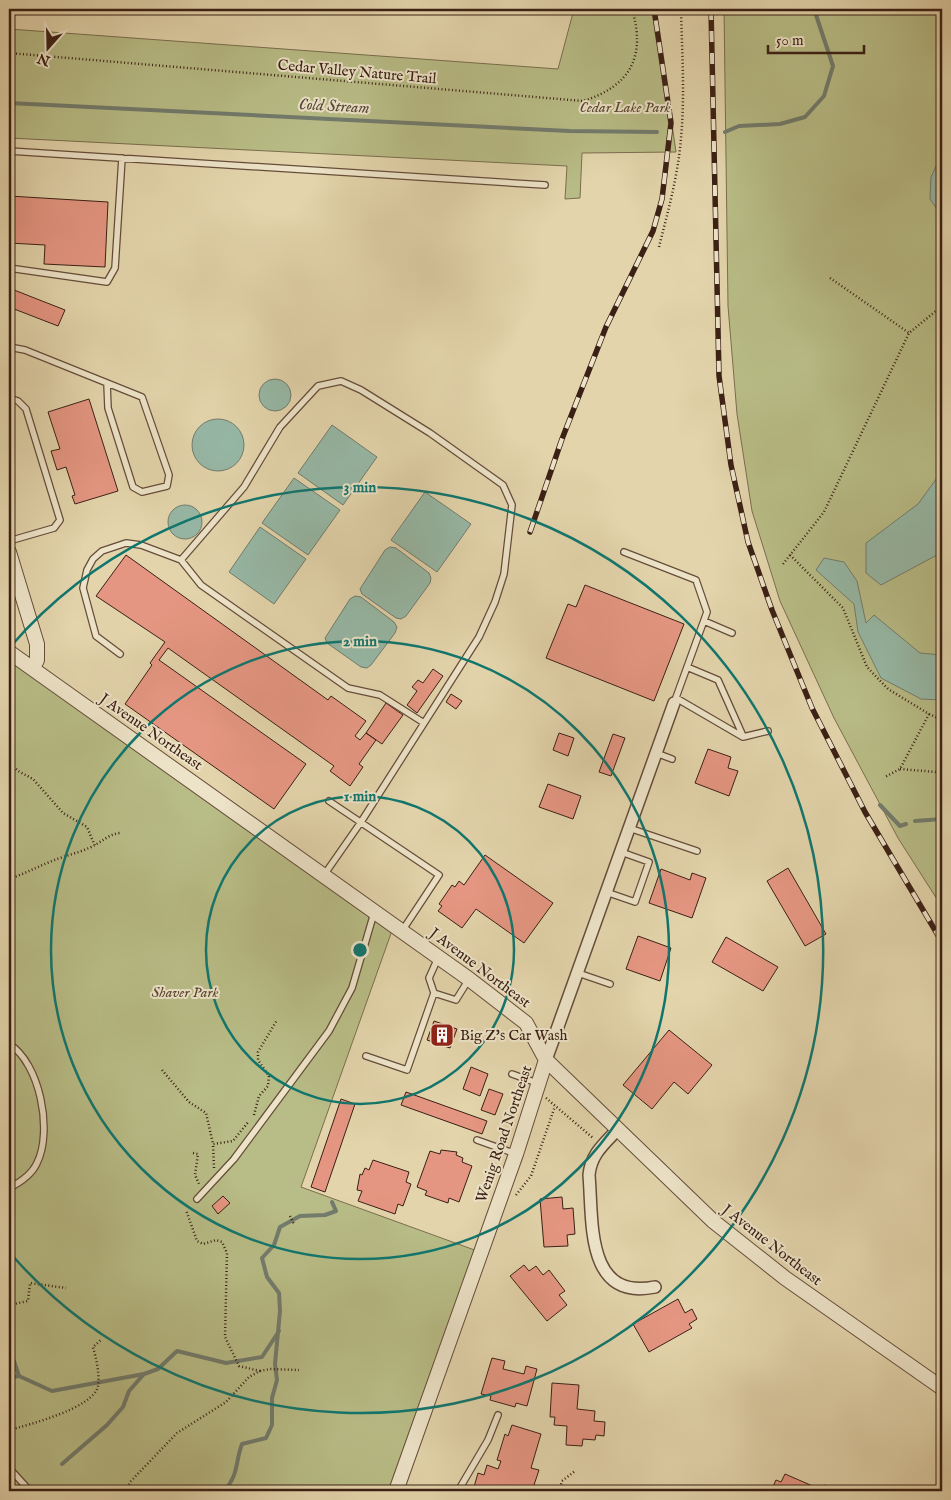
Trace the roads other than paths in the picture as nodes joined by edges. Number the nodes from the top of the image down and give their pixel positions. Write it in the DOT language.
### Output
graph roads {
  1 [pos="9,151"];
  2 [pos="122,158"];
  3 [pos="545,185"];
  4 [pos="9,268"];
  5 [pos="9,346"];
  6 [pos="107,383"];
  7 [pos="9,398"];
  8 [pos="9,541"];
  9 [pos="9,552"];
  10 [pos="624,552"];
  11 [pos="181,560"];
  12 [pos="704,621"];
  13 [pos="732,633"];
  14 [pos="9,652"];
  15 [pos="120,654"];
  16 [pos="687,666"];
  17 [pos="33,668"];
  18 [pos="675,700"];
  19 [pos="424,723"];
  20 [pos="768,731"];
  21 [pos="743,736"];
  22 [pos="656,753"];
  23 [pos="672,759"];
  24 [pos="329,801"];
  25 [pos="361,822"];
  26 [pos="629,828"];
  27 [pos="697,851"];
  28 [pos="620,852"];
  29 [pos="324,875"];
  30 [pos="606,892"];
  31 [pos="375,911"];
  32 [pos="402,930"];
  33 [pos="438,956"];
  34 [pos="578,973"];
  35 [pos="469,979"];
  36 [pos="610,984"];
  37 [pos="434,994"];
  38 [pos="9,1044"];
  39 [pos="366,1056"];
  40 [pos="546,1060"];
  41 [pos="512,1074"];
  42 [pos="539,1084"];
  43 [pos="618,1129"];
  44 [pos="477,1140"];
  45 [pos="516,1154"];
  46 [pos="9,1188"];
  47 [pos="196,1199"];
  48 [pos="655,1287"];
  49 [pos="942,1388"];
  50 [pos="498,1414"];
  51 [pos="9,1468"];
  52 [pos="30,1491"];
  53 [pos="396,1491"];
  54 [pos="458,1491"];
  1 -- 2 [label="lane"];
  2 -- 3 [label="lane"];
  2 -- 4 [label="lane"];
  5 -- 6 [label="lane"];
  6 -- 6 [label="lane"];
  7 -- 8 [label="lane"];
  9 -- 17 [label="street"];
  10 -- 12 [label="lane"];
  11 -- 15 [label="lane"];
  11 -- 19 [label="lane"];
  11 -- 19 [label="lane"];
  12 -- 13 [label="lane"];
  12 -- 16 [label="lane"];
  14 -- 17 [label="street, J Avenue Northeast"];
  16 -- 18 [label="lane"];
  16 -- 21 [label="lane"];
  17 -- 29 [label="street, J Avenue Northeast"];
  18 -- 21 [label="lane"];
  18 -- 22 [label="street, Wenig Road Northeast"];
  19 -- 25 [label="lane"];
  20 -- 21 [label="lane"];
  22 -- 23 [label="lane"];
  22 -- 26 [label="street, Wenig Road Northeast"];
  24 -- 25 [label="lane"];
  25 -- 29 [label="lane"];
  25 -- 32 [label="lane"];
  26 -- 27 [label="lane"];
  26 -- 28 [label="street, Wenig Road Northeast"];
  28 -- 30 [label="street, Wenig Road Northeast"];
  28 -- 30 [label="lane"];
  29 -- 31 [label="street, J Avenue Northeast"];
  30 -- 34 [label="street, Wenig Road Northeast"];
  31 -- 32 [label="street, J Avenue Northeast"];
  31 -- 47 [label="lane"];
  32 -- 33 [label="street, J Avenue Northeast"];
  33 -- 35 [label="street, J Avenue Northeast"];
  33 -- 37 [label="lane"];
  34 -- 36 [label="lane"];
  34 -- 40 [label="street, Wenig Road Northeast"];
  35 -- 37 [label="lane"];
  35 -- 40 [label="street, J Avenue Northeast"];
  37 -- 39 [label="lane"];
  38 -- 46 [label="lane"];
  40 -- 42 [label="street, Wenig Road Northeast"];
  40 -- 43 [label="street, J Avenue Northeast"];
  41 -- 42 [label="lane"];
  42 -- 45 [label="street, Wenig Road Northeast"];
  43 -- 48 [label="street"];
  43 -- 49 [label="street, J Avenue Northeast"];
  44 -- 45 [label="lane"];
  45 -- 53 [label="street, Wenig Road Northeast"];
  50 -- 54 [label="lane"];
  51 -- 52 [label="lane"];
}
